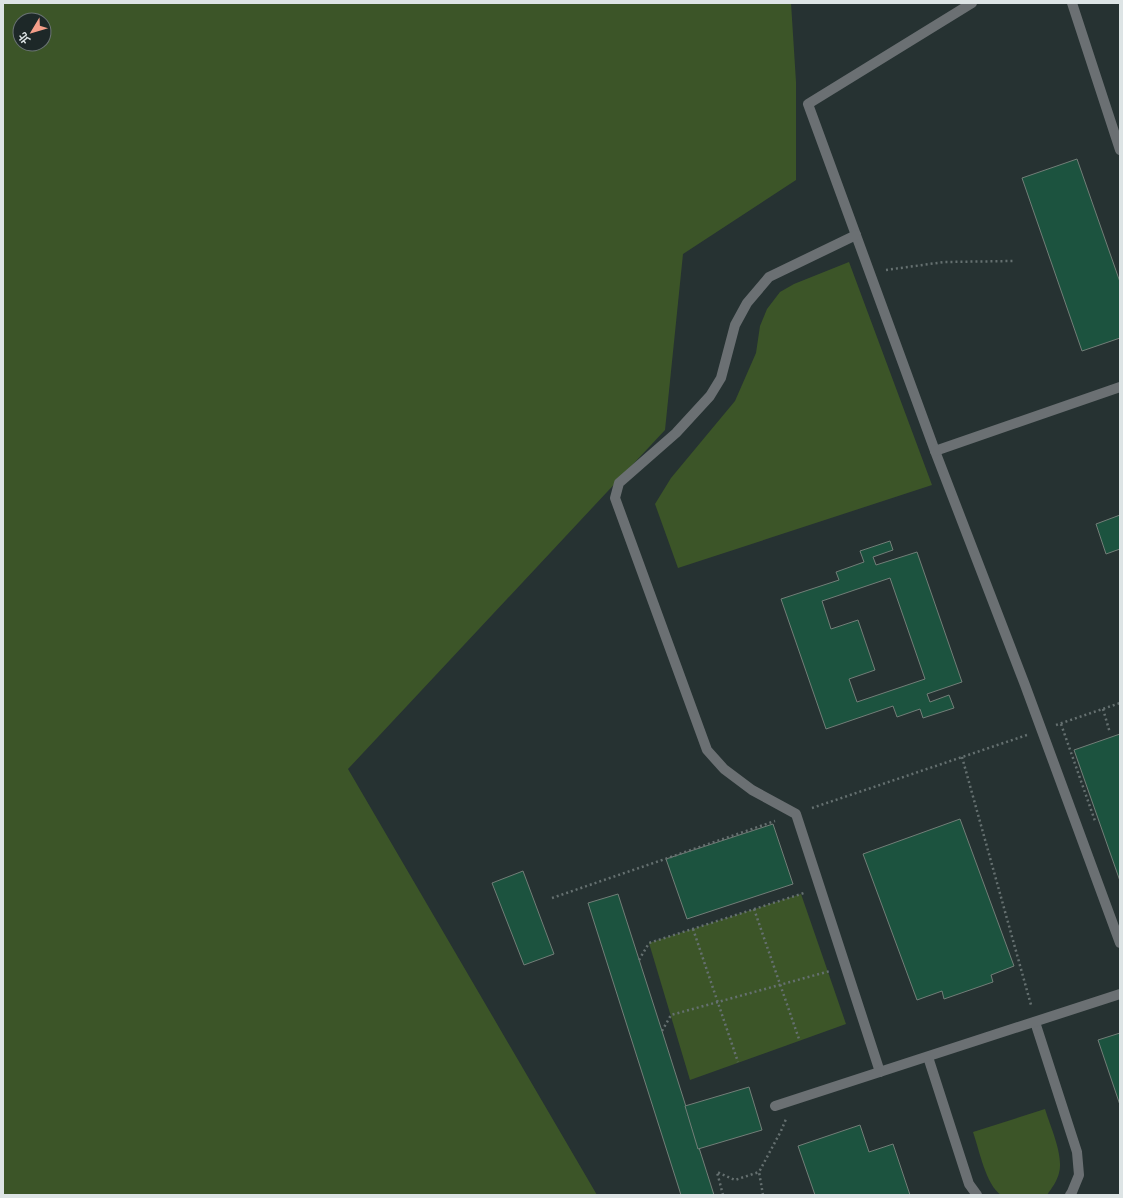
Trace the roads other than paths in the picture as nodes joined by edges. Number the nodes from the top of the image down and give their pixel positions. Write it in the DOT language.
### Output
graph roads {
  1 [pos="972,3"];
  2 [pos="1072,3"];
  3 [pos="1120,150"];
  4 [pos="856,235"];
  5 [pos="1120,387"];
  6 [pos="935,451"];
  7 [pos="1120,943"];
  8 [pos="1120,994"];
  9 [pos="1035,1022"];
  10 [pos="928,1056"];
  11 [pos="880,1072"];
  12 [pos="775,1106"];
  13 [pos="977,1195"];
  14 [pos="1070,1195"];
  1 -- 4 [label="lane"];
  2 -- 3 [label="lane"];
  4 -- 6 [label="lane"];
  4 -- 11 [label="lane"];
  5 -- 6 [label="lane"];
  6 -- 7 [label="lane"];
  8 -- 9 [label="lane"];
  9 -- 10 [label="lane"];
  9 -- 14 [label="lane"];
  10 -- 11 [label="lane"];
  10 -- 13 [label="lane"];
  11 -- 12 [label="lane"];
}
